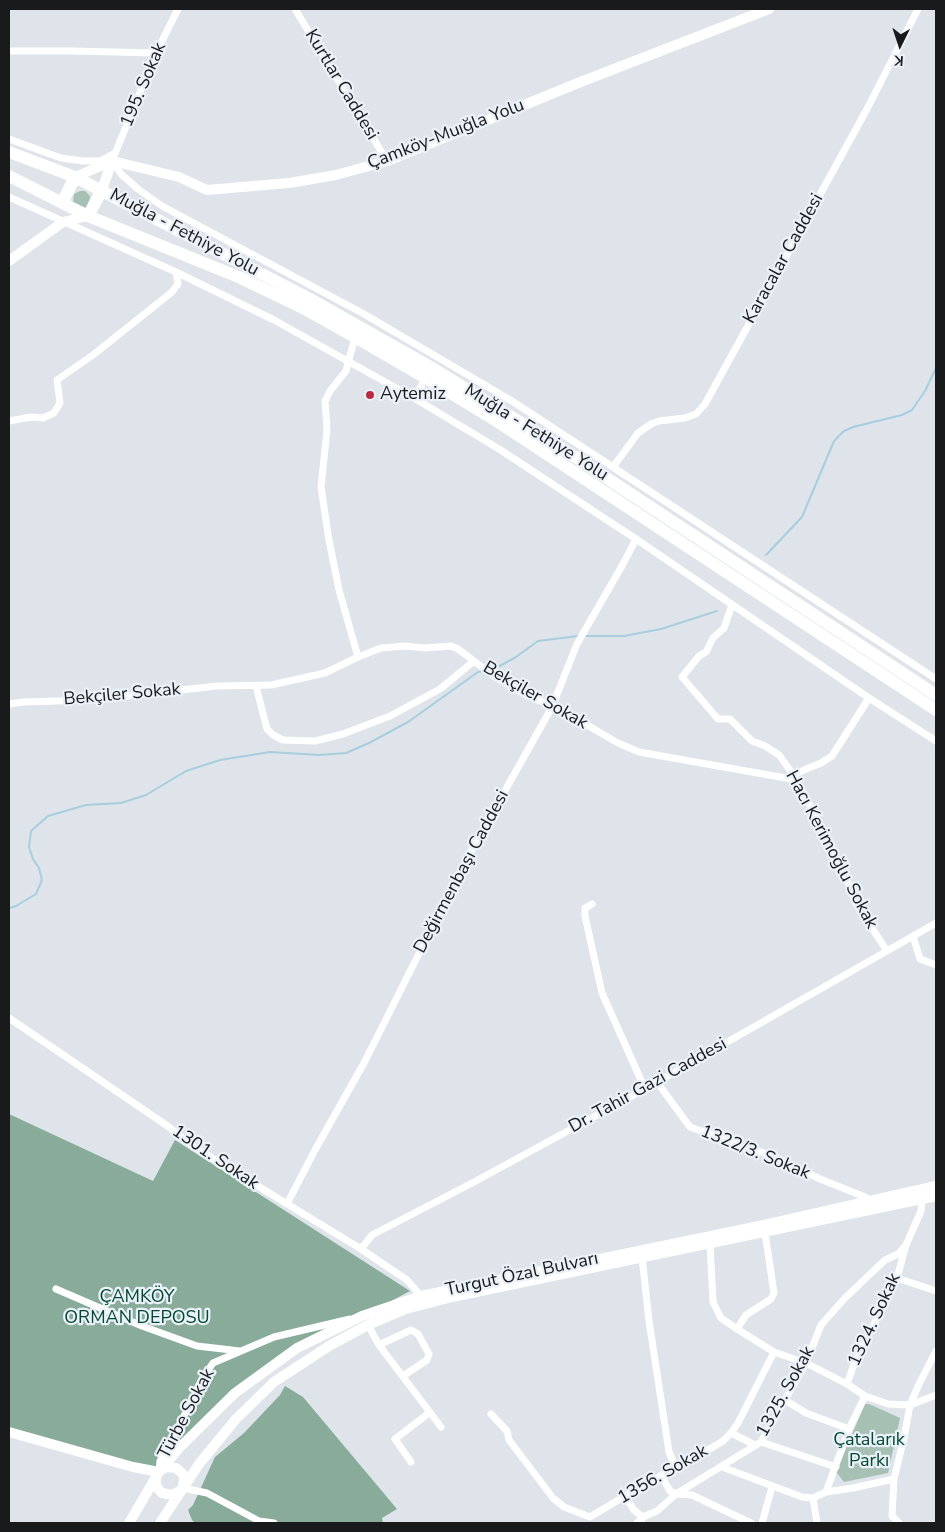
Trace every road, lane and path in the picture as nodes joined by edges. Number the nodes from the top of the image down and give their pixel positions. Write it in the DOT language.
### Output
graph roads {
  1 [pos="178,9"];
  2 [pos="295,9"];
  3 [pos="769,9"];
  4 [pos="918,9"];
  5 [pos="9,51"];
  6 [pos="156,53"];
  7 [pos="9,138"];
  8 [pos="9,152"];
  9 [pos="114,157"];
  10 [pos="387,161"];
  11 [pos="9,176"];
  12 [pos="76,176"];
  13 [pos="102,190"];
  14 [pos="9,198"];
  15 [pos="62,203"];
  16 [pos="88,216"];
  17 [pos="63,222"];
  18 [pos="9,260"];
  19 [pos="176,272"];
  20 [pos="355,337"];
  21 [pos="349,362"];
  22 [pos="426,378"];
  23 [pos="414,398"];
  24 [pos="508,399"];
  25 [pos="497,408"];
  26 [pos="9,421"];
  27 [pos="554,428"];
  28 [pos="552,442"];
  29 [pos="613,467"];
  30 [pos="636,539"];
  31 [pos="725,540"];
  32 [pos="718,551"];
  33 [pos="732,605"];
  34 [pos="358,657"];
  35 [pos="474,661"];
  36 [pos="936,679"];
  37 [pos="256,686"];
  38 [pos="936,695"];
  39 [pos="869,698"];
  40 [pos="9,704"];
  41 [pos="552,707"];
  42 [pos="936,710"];
  43 [pos="936,741"];
  44 [pos="795,778"];
  45 [pos="592,904"];
  46 [pos="936,923"];
  47 [pos="913,936"];
  48 [pos="887,951"];
  49 [pos="936,966"];
  50 [pos="9,1018"];
  51 [pos="657,1082"];
  52 [pos="645,1089"];
  53 [pos="936,1186"];
  54 [pos="936,1196"];
  55 [pos="922,1199"];
  56 [pos="872,1201"];
  57 [pos="287,1204"];
  58 [pos="766,1233"];
  59 [pos="710,1244"];
  60 [pos="906,1245"];
  61 [pos="361,1249"];
  62 [pos="642,1258"];
  63 [pos="897,1278"];
  64 [pos="56,1289"];
  65 [pos="936,1291"];
  66 [pos="421,1296"];
  67 [pos="362,1316"];
  68 [pos="368,1325"];
  69 [pos="737,1329"];
  70 [pos="379,1345"];
  71 [pos="240,1351"];
  72 [pos="936,1351"];
  73 [pos="774,1352"];
  74 [pos="934,1360"];
  75 [pos="806,1363"];
  76 [pos="403,1376"];
  77 [pos="847,1384"];
  78 [pos="936,1395"];
  79 [pos="865,1396"];
  80 [pos="784,1400"];
  81 [pos="910,1405"];
  82 [pos="428,1412"];
  83 [pos="491,1414"];
  84 [pos="441,1427"];
  85 [pos="849,1429"];
  86 [pos="9,1432"];
  87 [pos="731,1433"];
  88 [pos="758,1443"];
  89 [pos="411,1462"];
  90 [pos="675,1466"];
  91 [pos="722,1466"];
  92 [pos="836,1467"];
  93 [pos="157,1474"];
  94 [pos="661,1476"];
  95 [pos="894,1479"];
  96 [pos="772,1487"];
  97 [pos="181,1490"];
  98 [pos="826,1492"];
  99 [pos="676,1494"];
  100 [pos="625,1496"];
  101 [pos="813,1498"];
  102 [pos="645,1516"];
  103 [pos="129,1523"];
  104 [pos="160,1523"];
  105 [pos="274,1523"];
  106 [pos="638,1523"];
  107 [pos="751,1523"];
  108 [pos="762,1523"];
  109 [pos="817,1523"];
  110 [pos="900,1523"];
  1 -- 6 [label="street, 195. Sokak"];
  2 -- 10 [label="street, Kurtlar Caddesi"];
  3 -- 10 [label="main road, Çamköy-Muığla Yolu"];
  4 -- 29 [label="street, Karacalar Caddesi"];
  5 -- 6 [label="street"];
  6 -- 9 [label="street, 195. Sokak"];
  7 -- 9 [label="street"];
  8 -- 12 [label="highway, Muğla - Fethiye Yolu"];
  9 -- 10 [label="main road, Çamköy-Muığla Yolu"];
  9 -- 12 [label="main road"];
  9 -- 13 [label="main road"];
  9 -- 24 [label="street"];
  11 -- 15 [label="highway, Muğla - Fethiye Yolu"];
  12 -- 13 [label="highway, Muğla - Fethiye Yolu"];
  12 -- 15 [label="highway"];
  13 -- 16 [label="highway"];
  13 -- 25 [label="highway, Muğla - Fethiye Yolu"];
  14 -- 17 [label="street"];
  15 -- 16 [label="highway, Muğla - Fethiye Yolu"];
  15 -- 17 [label="main road"];
  16 -- 17 [label="main road"];
  16 -- 20 [label="highway, Muğla - Fethiye Yolu"];
  17 -- 18 [label="main road"];
  17 -- 19 [label="street"];
  19 -- 21 [label="street"];
  19 -- 26 [label="street"];
  20 -- 21 [label="street"];
  20 -- 22 [label="highway, Muğla - Fethiye Yolu"];
  21 -- 23 [label="street"];
  21 -- 34 [label="street"];
  22 -- 23 [label="street"];
  22 -- 42 [label="highway, Muğla - Fethiye Yolu"];
  23 -- 30 [label="street"];
  24 -- 25 [label="street"];
  24 -- 27 [label="street"];
  25 -- 28 [label="highway, Muğla - Fethiye Yolu"];
  27 -- 28 [label="street"];
  27 -- 29 [label="street"];
  28 -- 32 [label="highway, Muğla - Fethiye Yolu"];
  29 -- 31 [label="street"];
  30 -- 33 [label="street"];
  30 -- 41 [label="street, Değirmenbaşı Caddesi"];
  31 -- 32 [label="street"];
  31 -- 36 [label="street"];
  32 -- 38 [label="highway, Muğla - Fethiye Yolu"];
  33 -- 39 [label="street"];
  33 -- 44 [label="street, Hacı Kerimoğlu Sokak"];
  34 -- 35 [label="street, Bekçiler Sokak"];
  34 -- 37 [label="street, Bekçiler Sokak"];
  35 -- 37 [label="street"];
  35 -- 41 [label="street, Bekçiler Sokak"];
  37 -- 40 [label="street, Bekçiler Sokak"];
  39 -- 43 [label="street"];
  39 -- 44 [label="street"];
  41 -- 44 [label="street, Bekçiler Sokak"];
  41 -- 57 [label="street, Değirmenbaşı Caddesi"];
  44 -- 48 [label="street, Hacı Kerimoğlu Sokak"];
  45 -- 52 [label="street"];
  46 -- 47 [label="street, Dr. Tahir Gazi Caddesi"];
  47 -- 48 [label="street, Dr. Tahir Gazi Caddesi"];
  47 -- 49 [label="street"];
  48 -- 51 [label="street, Dr. Tahir Gazi Caddesi"];
  50 -- 57 [label="street, 1301. Sokak"];
  51 -- 52 [label="street, Dr. Tahir Gazi Caddesi"];
  51 -- 56 [label="street, 1322/3. Sokak"];
  52 -- 61 [label="street, Dr. Tahir Gazi Caddesi"];
  53 -- 56 [label="main road, Turgut Özal Bulvarı"];
  54 -- 55 [label="main road"];
  55 -- 58 [label="main road"];
  55 -- 60 [label="street, 1324. Sokak"];
  56 -- 66 [label="main road, Turgut Özal Bulvarı"];
  57 -- 61 [label="street, 1301. Sokak"];
  58 -- 59 [label="main road"];
  58 -- 69 [label="street"];
  59 -- 62 [label="main road"];
  59 -- 69 [label="street"];
  60 -- 63 [label="street, 1324. Sokak"];
  60 -- 75 [label="street, 1325. Sokak"];
  61 -- 66 [label="street, 1301. Sokak"];
  62 -- 68 [label="main road"];
  62 -- 90 [label="street"];
  63 -- 65 [label="street"];
  63 -- 77 [label="street, 1324. Sokak"];
  64 -- 71 [label="street"];
  66 -- 67 [label="main road, Turgut Özal Bulvarı"];
  67 -- 71 [label="street, Türbe Sokak"];
  67 -- 93 [label="main road, Turgut Özal Bulvarı"];
  68 -- 70 [label="street"];
  68 -- 97 [label="main road"];
  69 -- 73 [label="street"];
  70 -- 76 [label="street"];
  70 -- 76 [label="street"];
  71 -- 93 [label="street, Türbe Sokak"];
  72 -- 74 [label="street"];
  73 -- 75 [label="street"];
  73 -- 87 [label="street, 1356. Sokak"];
  74 -- 81 [label="street"];
  75 -- 77 [label="street"];
  75 -- 80 [label="street, 1325. Sokak"];
  76 -- 82 [label="street"];
  77 -- 79 [label="street"];
  78 -- 81 [label="street"];
  79 -- 81 [label="street"];
  79 -- 85 [label="street"];
  80 -- 85 [label="street"];
  80 -- 88 [label="street, 1325. Sokak"];
  81 -- 95 [label="street"];
  82 -- 84 [label="street"];
  82 -- 89 [label="street"];
  83 -- 100 [label="street, 1356. Sokak"];
  85 -- 92 [label="street"];
  86 -- 93 [label="main road"];
  87 -- 88 [label="street"];
  87 -- 90 [label="street, 1356. Sokak"];
  88 -- 91 [label="street, 1325. Sokak"];
  88 -- 92 [label="street"];
  90 -- 94 [label="street, 1356. Sokak"];
  91 -- 96 [label="street"];
  91 -- 99 [label="street, 1325. Sokak"];
  92 -- 98 [label="street"];
  93 -- 97 [label="main road"];
  93 -- 97 [label="main road"];
  93 -- 103 [label="main road, Turgut Özal Bulvarı"];
  94 -- 99 [label="street"];
  94 -- 100 [label="street, 1356. Sokak"];
  95 -- 98 [label="street"];
  95 -- 110 [label="street"];
  96 -- 101 [label="street"];
  96 -- 108 [label="street"];
  97 -- 104 [label="main road"];
  97 -- 105 [label="street"];
  98 -- 101 [label="street"];
  99 -- 102 [label="street, 1325. Sokak"];
  99 -- 107 [label="street"];
  100 -- 102 [label="street"];
  101 -- 109 [label="street"];
  102 -- 106 [label="street, 1325. Sokak"];
}
